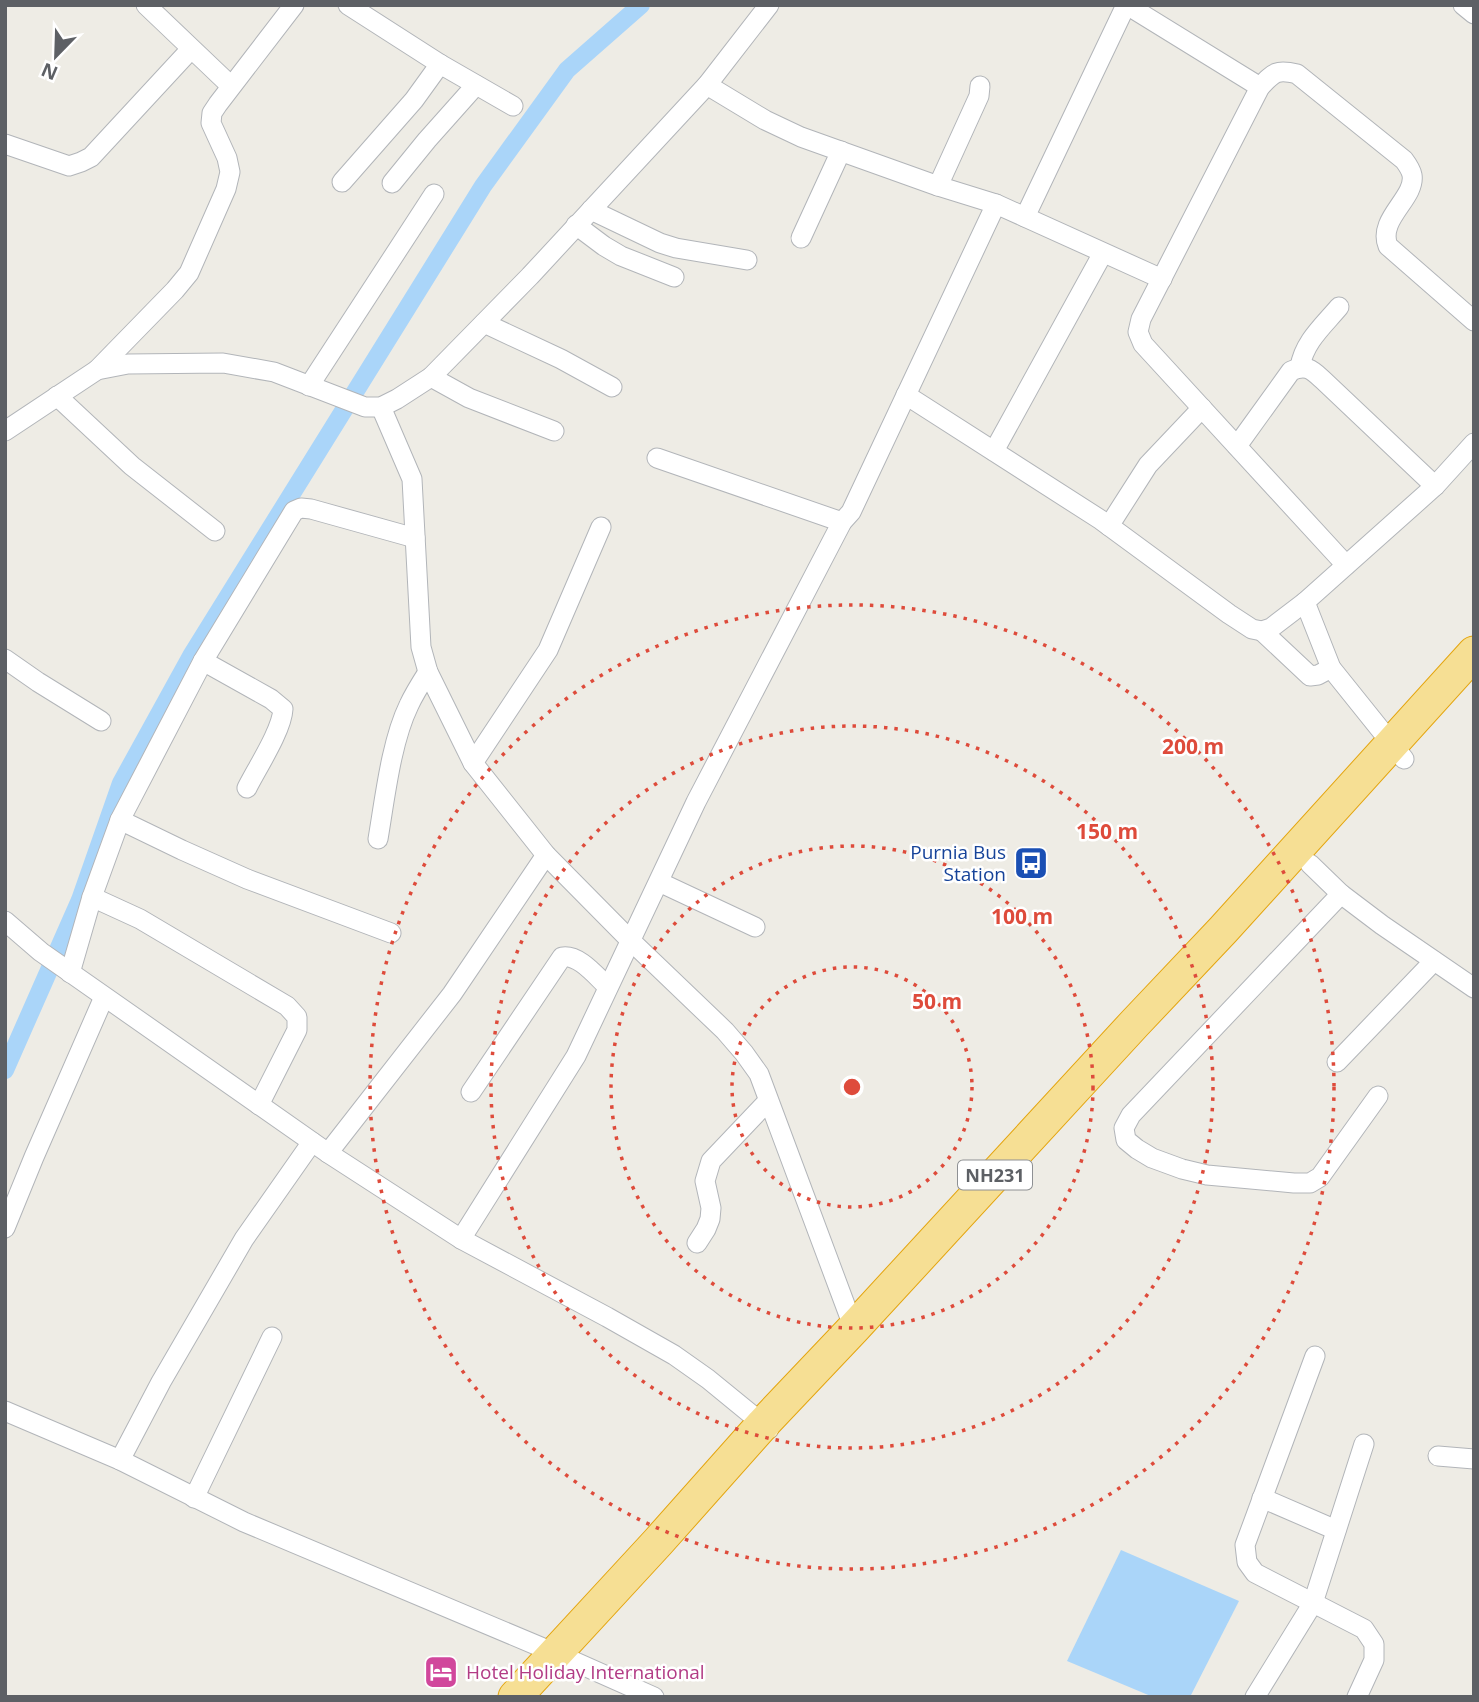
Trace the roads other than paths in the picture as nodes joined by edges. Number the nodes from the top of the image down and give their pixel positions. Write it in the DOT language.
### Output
graph roads {
  1 [pos="146,5"];
  2 [pos="294,5"];
  3 [pos="348,5"];
  4 [pos="769,5"];
  5 [pos="1126,5"];
  6 [pos="1463,5"];
  7 [pos="1474,14"];
  8 [pos="191,49"];
  9 [pos="440,64"];
  10 [pos="476,85"];
  11 [pos="707,85"];
  12 [pos="231,86"];
  13 [pos="980,86"];
  14 [pos="1260,87"];
  15 [pos="513,106"];
  16 [pos="5,144"];
  17 [pos="841,151"];
  18 [pos="342,182"];
  19 [pos="392,183"];
  20 [pos="938,186"];
  21 [pos="433,194"];
  22 [pos="996,204"];
  23 [pos="591,210"];
  24 [pos="1024,217"];
  25 [pos="576,225"];
  26 [pos="801,238"];
  27 [pos="1103,253"];
  28 [pos="747,260"];
  29 [pos="674,277"];
  30 [pos="1162,279"];
  31 [pos="1339,307"];
  32 [pos="1474,321"];
  33 [pos="484,323"];
  34 [pos="1300,367"];
  35 [pos="97,370"];
  36 [pos="431,377"];
  37 [pos="309,386"];
  38 [pos="612,387"];
  39 [pos="906,395"];
  40 [pos="57,396"];
  41 [pos="373,407"];
  42 [pos="1202,408"];
  43 [pos="5,431"];
  44 [pos="554,431"];
  45 [pos="1474,443"];
  46 [pos="1237,446"];
  47 [pos="994,451"];
  48 [pos="657,458"];
  49 [pos="1436,486"];
  50 [pos="842,523"];
  51 [pos="1109,526"];
  52 [pos="601,527"];
  53 [pos="215,531"];
  54 [pos="415,538"];
  55 [pos="1346,565"];
  56 [pos="1304,602"];
  57 [pos="1262,631"];
  58 [pos="1474,653"];
  59 [pos="5,659"];
  60 [pos="203,661"];
  61 [pos="1331,668"];
  62 [pos="428,672"];
  63 [pos="1474,683"];
  64 [pos="101,721"];
  65 [pos="1398,752"];
  66 [pos="473,763"];
  67 [pos="247,788"];
  68 [pos="120,820"];
  69 [pos="378,839"];
  70 [pos="546,855"];
  71 [pos="1310,864"];
  72 [pos="659,882"];
  73 [pos="1341,894"];
  74 [pos="92,897"];
  75 [pos="5,921"];
  76 [pos="755,927"];
  77 [pos="391,933"];
  78 [pos="630,940"];
  79 [pos="1434,961"];
  80 [pos="66,970"];
  81 [pos="608,987"];
  82 [pos="1474,988"];
  83 [pos="104,996"];
  84 [pos="1337,1062"];
  85 [pos="471,1092"];
  86 [pos="1378,1096"];
  87 [pos="768,1101"];
  88 [pos="258,1105"];
  89 [pos="320,1148"];
  90 [pos="5,1228"];
  91 [pos="460,1240"];
  92 [pos="697,1243"];
  93 [pos="857,1335"];
  94 [pos="272,1337"];
  95 [pos="1315,1356"];
  96 [pos="5,1410"];
  97 [pos="769,1429"];
  98 [pos="1364,1444"];
  99 [pos="1438,1456"];
  100 [pos="1474,1459"];
  101 [pos="120,1460"];
  102 [pos="194,1498"];
  103 [pos="1262,1498"];
  104 [pos="1336,1530"];
  105 [pos="1313,1603"];
  106 [pos="564,1657"];
  107 [pos="514,1697"];
  108 [pos="537,1697"];
  109 [pos="654,1697"];
  110 [pos="1255,1697"];
  111 [pos="1357,1697"];
  1 -- 8 [label="street"];
  2 -- 12 [label="street"];
  3 -- 9 [label="street"];
  4 -- 11 [label="street"];
  5 -- 14 [label="street"];
  5 -- 24 [label="street"];
  6 -- 7 [label="street"];
  8 -- 12 [label="street"];
  8 -- 16 [label="street"];
  9 -- 10 [label="street"];
  9 -- 18 [label="street"];
  10 -- 15 [label="street"];
  10 -- 19 [label="street"];
  11 -- 17 [label="street"];
  11 -- 23 [label="street"];
  12 -- 35 [label="street"];
  13 -- 20 [label="street"];
  14 -- 30 [label="street"];
  14 -- 32 [label="street"];
  17 -- 20 [label="street"];
  17 -- 26 [label="street"];
  20 -- 22 [label="street"];
  21 -- 37 [label="street"];
  22 -- 24 [label="street"];
  22 -- 39 [label="street"];
  23 -- 25 [label="street"];
  23 -- 28 [label="street"];
  24 -- 27 [label="street"];
  25 -- 29 [label="street"];
  25 -- 33 [label="street"];
  27 -- 30 [label="street"];
  27 -- 47 [label="street"];
  30 -- 42 [label="street"];
  31 -- 34 [label="street"];
  33 -- 36 [label="street"];
  33 -- 38 [label="street"];
  34 -- 46 [label="street"];
  34 -- 49 [label="street"];
  35 -- 37 [label="street"];
  35 -- 40 [label="street"];
  36 -- 41 [label="street"];
  36 -- 44 [label="street"];
  37 -- 41 [label="street"];
  39 -- 47 [label="street"];
  39 -- 50 [label="street"];
  40 -- 43 [label="street"];
  40 -- 53 [label="street"];
  41 -- 54 [label="street"];
  42 -- 46 [label="street"];
  42 -- 51 [label="street"];
  45 -- 49 [label="street"];
  46 -- 55 [label="street"];
  47 -- 51 [label="street"];
  48 -- 50 [label="street"];
  49 -- 55 [label="street"];
  50 -- 72 [label="street"];
  51 -- 57 [label="street"];
  52 -- 66 [label="street"];
  54 -- 60 [label="street"];
  54 -- 62 [label="street"];
  55 -- 56 [label="street"];
  56 -- 57 [label="street"];
  56 -- 61 [label="street"];
  57 -- 61 [label="street"];
  58 -- 65 [label="highway, NH231"];
  59 -- 64 [label="street"];
  60 -- 67 [label="street"];
  60 -- 68 [label="street"];
  61 -- 65 [label="street"];
  62 -- 66 [label="street"];
  62 -- 69 [label="street"];
  63 -- 65 [label="highway, NH231"];
  65 -- 71 [label="highway, NH231"];
  65 -- 93 [label="highway, NH231"];
  66 -- 70 [label="street"];
  68 -- 74 [label="street"];
  68 -- 77 [label="street"];
  70 -- 78 [label="street"];
  70 -- 89 [label="street"];
  71 -- 73 [label="street"];
  71 -- 93 [label="highway, NH231"];
  72 -- 76 [label="street"];
  72 -- 78 [label="street"];
  73 -- 79 [label="street"];
  73 -- 86 [label="street"];
  74 -- 80 [label="street"];
  74 -- 88 [label="street"];
  75 -- 80 [label="street"];
  78 -- 81 [label="street"];
  78 -- 87 [label="street"];
  79 -- 82 [label="street"];
  79 -- 84 [label="street"];
  80 -- 83 [label="street"];
  81 -- 85 [label="street"];
  81 -- 91 [label="street"];
  83 -- 88 [label="street"];
  83 -- 90 [label="street"];
  87 -- 92 [label="street"];
  87 -- 93 [label="street"];
  88 -- 89 [label="street"];
  89 -- 91 [label="street"];
  89 -- 101 [label="street"];
  91 -- 97 [label="street"];
  93 -- 97 [label="highway, NH231"];
  94 -- 102 [label="street"];
  95 -- 103 [label="street"];
  96 -- 101 [label="street"];
  97 -- 106 [label="highway, NH231"];
  98 -- 104 [label="street"];
  99 -- 100 [label="street"];
  101 -- 102 [label="street"];
  102 -- 106 [label="street"];
  103 -- 104 [label="street"];
  103 -- 105 [label="street"];
  104 -- 105 [label="street"];
  105 -- 110 [label="street"];
  105 -- 111 [label="street"];
  106 -- 107 [label="highway, NH231"];
  106 -- 108 [label="highway, NH231"];
  106 -- 109 [label="street"];
}
